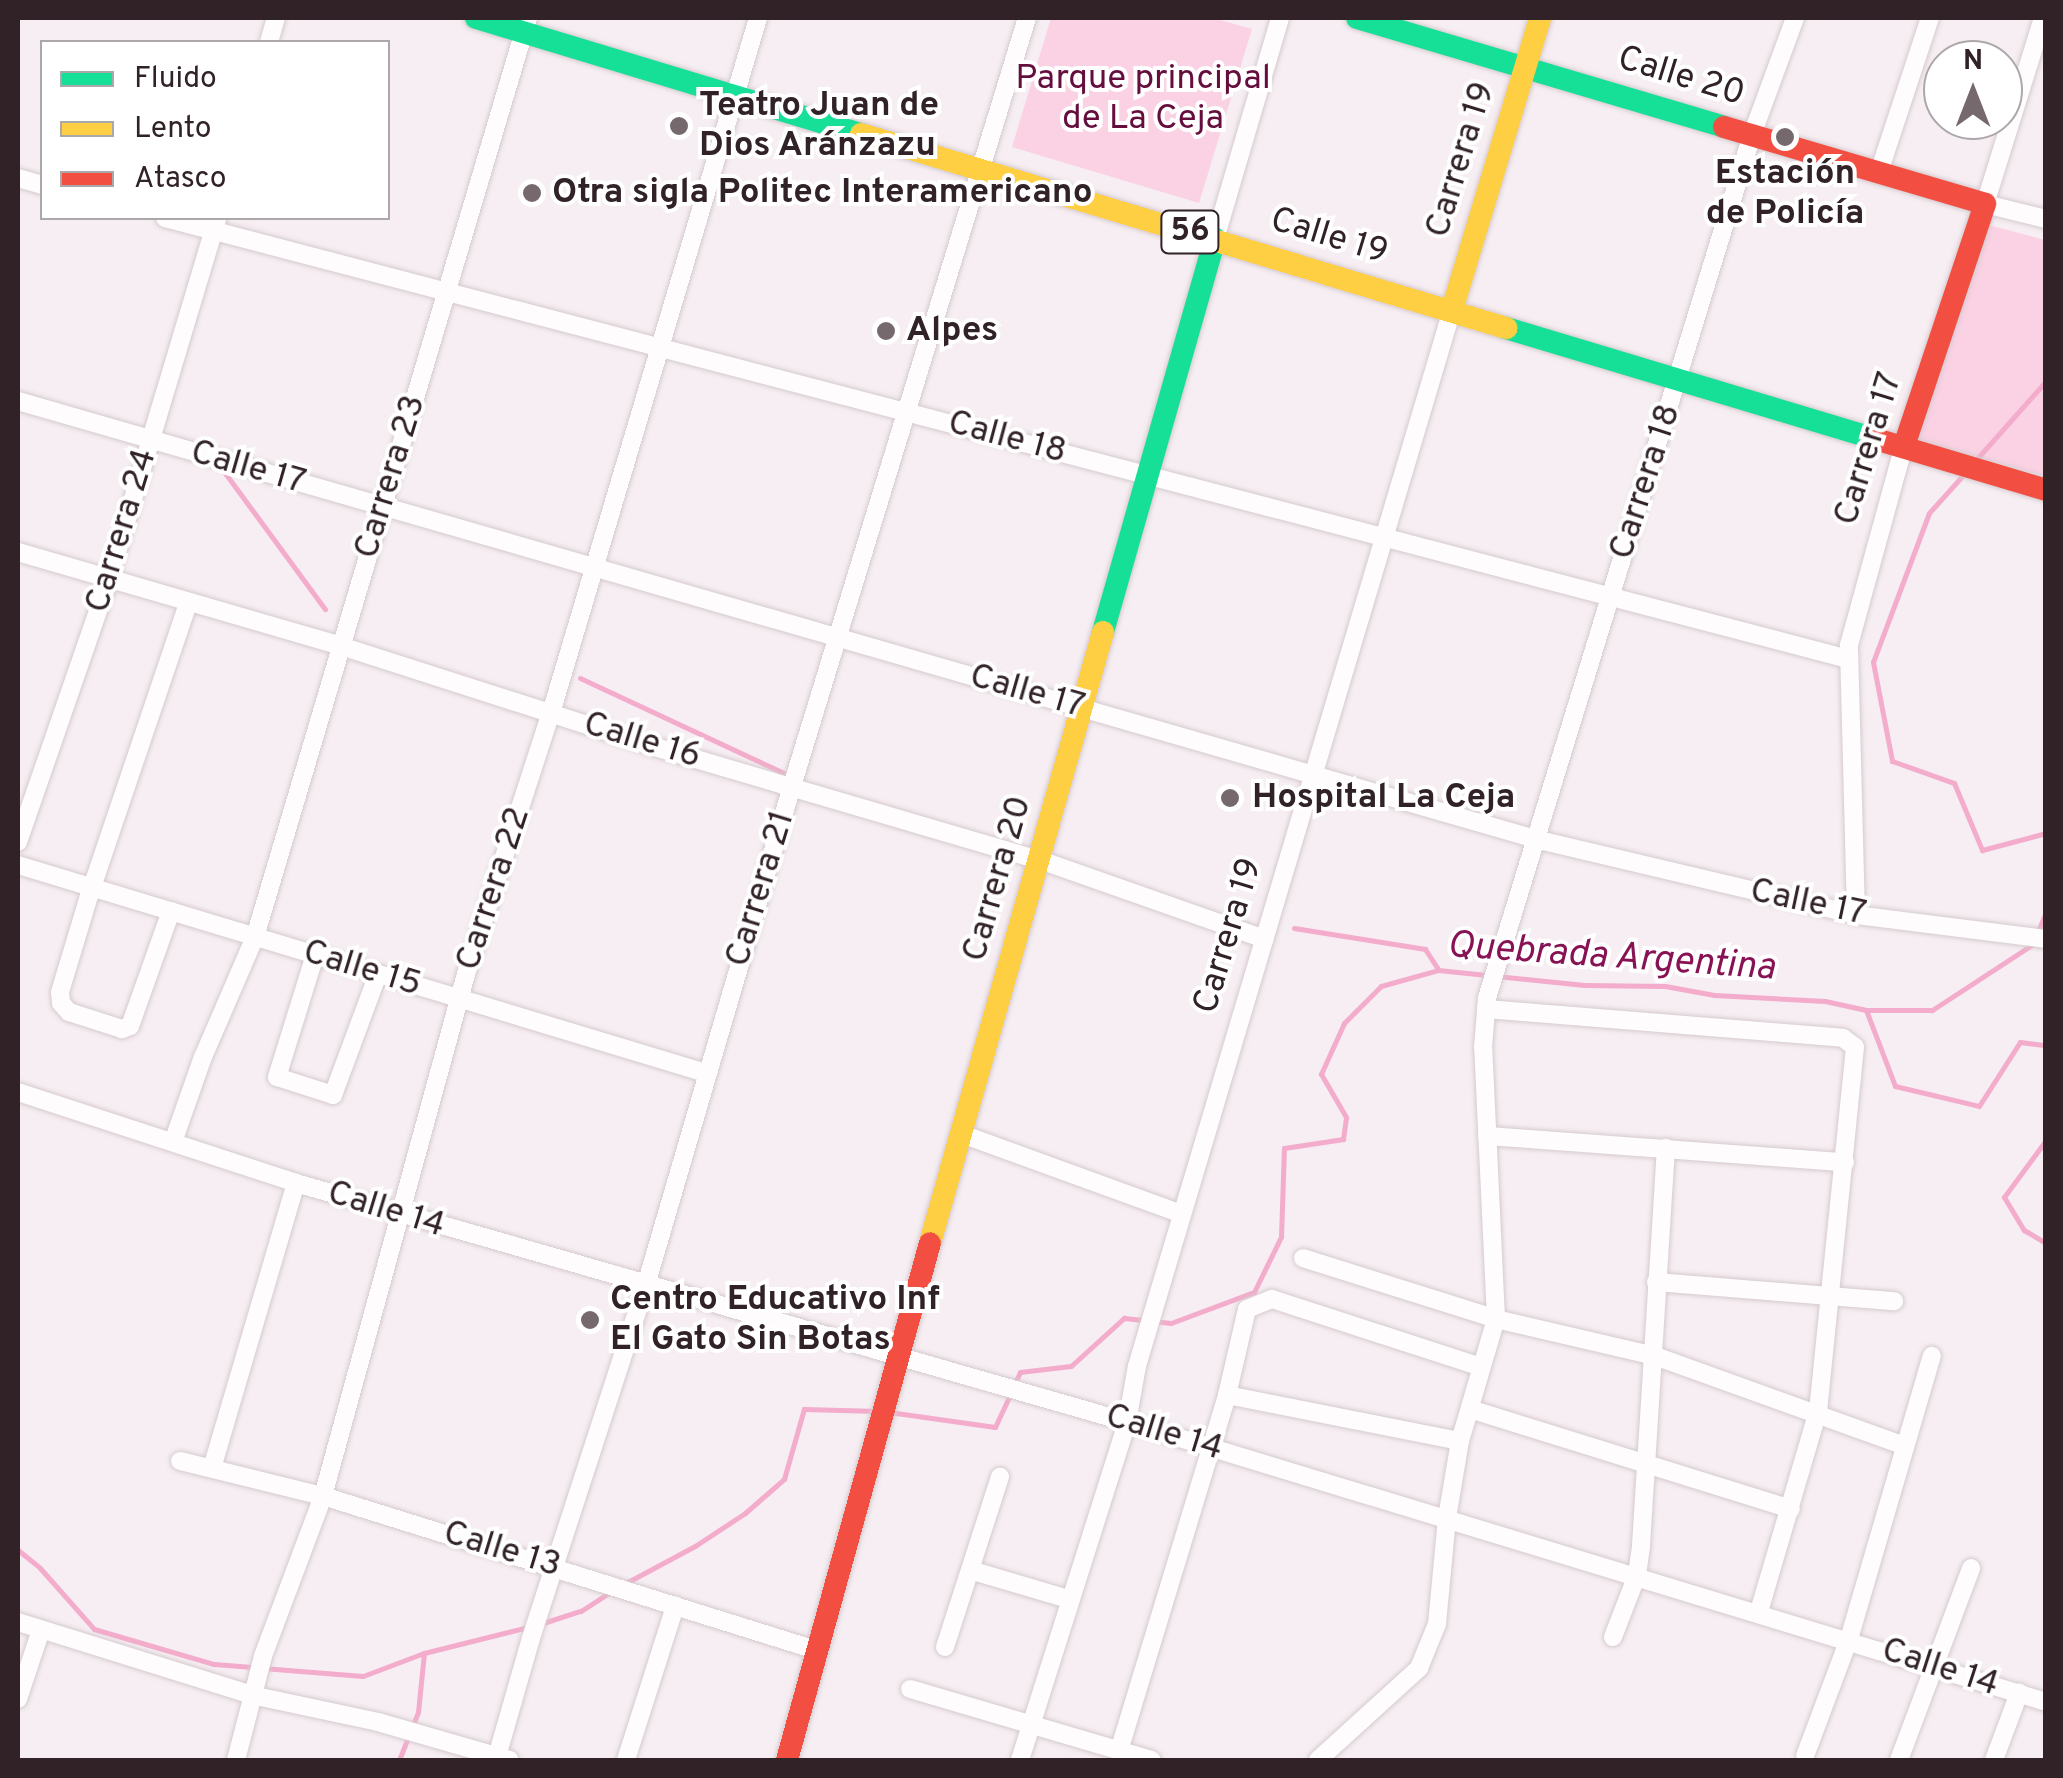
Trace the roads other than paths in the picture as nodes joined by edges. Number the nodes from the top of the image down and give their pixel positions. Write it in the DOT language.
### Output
graph roads {
  1 [pos="476,18"];
  2 [pos="758,18"];
  3 [pos="1027,18"];
  4 [pos="1280,18"];
  5 [pos="1357,18"];
  6 [pos="1540,18"];
  7 [pos="1796,18"];
  8 [pos="1930,18"];
  9 [pos="2043,18"];
  10 [pos="526,25"];
  11 [pos="1526,68"];
  12 [pos="735,96"];
  13 [pos="1752,135"];
  14 [pos="978,168"];
  15 [pos="1879,172"];
  16 [pos="1986,204"];
  17 [pos="2046,219"];
  18 [pos="182,220"];
  19 [pos="215,224"];
  20 [pos="1215,239"];
  21 [pos="446,292"];
  22 [pos="1452,310"];
  23 [pos="660,347"];
  24 [pos="1679,378"];
  25 [pos="18,401"];
  26 [pos="905,412"];
  27 [pos="150,440"];
  28 [pos="1904,446"];
  29 [pos="1148,475"];
  30 [pos="2046,490"];
  31 [pos="382,506"];
  32 [pos="1384,537"];
  33 [pos="18,552"];
  34 [pos="594,567"];
  35 [pos="109,579"];
  36 [pos="1610,596"];
  37 [pos="188,604"];
  38 [pos="837,638"];
  39 [pos="341,646"];
  40 [pos="1848,659"];
  41 [pos="1082,708"];
  42 [pos="551,713"];
  43 [pos="1313,775"];
  44 [pos="792,786"];
  45 [pos="1535,839"];
  46 [pos="18,842"];
  47 [pos="1040,860"];
  48 [pos="18,865"];
  49 [pos="94,888"];
  50 [pos="171,912"];
  51 [pos="1856,915"];
  52 [pos="255,937"];
  53 [pos="1264,939"];
  54 [pos="2046,939"];
  55 [pos="314,955"];
  56 [pos="378,974"];
  57 [pos="460,999"];
  58 [pos="1486,1004"];
  59 [pos="706,1073"];
  60 [pos="18,1092"];
  61 [pos="962,1134"];
  62 [pos="1486,1136"];
  63 [pos="173,1142"];
  64 [pos="1666,1148"];
  65 [pos="1845,1162"];
  66 [pos="293,1191"];
  67 [pos="398,1214"];
  68 [pos="1182,1214"];
  69 [pos="1303,1258"];
  70 [pos="1656,1282"];
  71 [pos="646,1285"];
  72 [pos="1832,1296"];
  73 [pos="1894,1300"];
  74 [pos="1496,1319"];
  75 [pos="900,1354"];
  76 [pos="1655,1356"];
  77 [pos="1932,1356"];
  78 [pos="1481,1367"];
  79 [pos="1227,1394"];
  80 [pos="1470,1410"];
  81 [pos="1818,1411"];
  82 [pos="1127,1422"];
  83 [pos="1460,1442"];
  84 [pos="1209,1446"];
  85 [pos="1905,1446"];
  86 [pos="180,1461"];
  87 [pos="1647,1466"];
  88 [pos="212,1468"];
  89 [pos="1000,1477"];
  90 [pos="323,1496"];
  91 [pos="1791,1508"];
  92 [pos="1446,1518"];
  93 [pos="556,1566"];
  94 [pos="1971,1568"];
  95 [pos="970,1570"];
  96 [pos="1637,1575"];
  97 [pos="1068,1599"];
  98 [pos="675,1606"];
  99 [pos="1759,1612"];
  100 [pos="18,1622"];
  101 [pos="41,1630"];
  102 [pos="1613,1637"];
  103 [pos="1849,1639"];
  104 [pos="945,1647"];
  105 [pos="819,1650"];
  106 [pos="1935,1667"];
  107 [pos="910,1689"];
  108 [pos="2019,1694"];
  109 [pos="256,1696"];
  110 [pos="18,1698"];
  111 [pos="2046,1702"];
  112 [pos="1030,1724"];
  113 [pos="1120,1751"];
  114 [pos="1805,1756"];
  115 [pos="501,1759"];
  116 [pos="236,1760"];
  117 [pos="626,1760"];
  118 [pos="787,1760"];
  119 [pos="1020,1760"];
  120 [pos="1152,1760"];
  121 [pos="1318,1760"];
  122 [pos="1899,1760"];
  123 [pos="1994,1760"];
  1 -- 10 [label="main road, Calle 19 / 56"];
  2 -- 12 [label="street, Carrera 22"];
  3 -- 14 [label="street, Carrera 21"];
  4 -- 20 [label="street, Carrera 20"];
  5 -- 11 [label="main road, Calle 20"];
  6 -- 11 [label="main road, Carrera 19"];
  7 -- 13 [label="street, Carrera 18"];
  8 -- 15 [label="street"];
  9 -- 16 [label="street, Carrera 17"];
  10 -- 12 [label="main road, Calle 19 / 56"];
  10 -- 21 [label="street, Carrera 23"];
  11 -- 13 [label="main road, Calle 20"];
  11 -- 22 [label="main road, Carrera 19"];
  12 -- 14 [label="main road, Calle 19 / 56"];
  12 -- 23 [label="street, Carrera 22"];
  13 -- 15 [label="main road, Calle 20"];
  13 -- 24 [label="street, Carrera 18"];
  14 -- 20 [label="main road, Calle 19 / 56"];
  14 -- 26 [label="street, Carrera 21"];
  15 -- 16 [label="main road, Calle 20"];
  16 -- 17 [label="street"];
  16 -- 28 [label="main road, Carrera 17"];
  18 -- 19 [label="street, Calle 18"];
  19 -- 21 [label="street, Calle 18"];
  19 -- 27 [label="street, Carrera 24"];
  20 -- 22 [label="main road, Calle 19 / 56"];
  20 -- 29 [label="main road, Carrera 20"];
  21 -- 23 [label="street, Calle 18"];
  21 -- 31 [label="street, Carrera 23"];
  22 -- 24 [label="main road, Calle 19 / 56"];
  22 -- 32 [label="street, Carrera 19"];
  23 -- 26 [label="street, Calle 18"];
  23 -- 34 [label="street, Carrera 22"];
  24 -- 28 [label="main road, Calle 19 / 56"];
  24 -- 36 [label="street, Carrera 18"];
  25 -- 27 [label="street, Calle 17"];
  26 -- 29 [label="street, Calle 18"];
  26 -- 38 [label="street, Carrera 21"];
  27 -- 31 [label="street, Calle 17"];
  27 -- 35 [label="street, Carrera 24"];
  28 -- 30 [label="main road, Calle 19 / 56"];
  28 -- 40 [label="street, Carrera 17"];
  29 -- 32 [label="street, Calle 18"];
  29 -- 41 [label="main road, Carrera 20"];
  31 -- 34 [label="street, Calle 17"];
  31 -- 39 [label="street, Carrera 23"];
  32 -- 36 [label="street, Calle 18"];
  32 -- 43 [label="street, Carrera 19"];
  33 -- 35 [label="street, Calle 16"];
  34 -- 38 [label="street, Calle 17"];
  34 -- 42 [label="street, Carrera 22"];
  35 -- 37 [label="street, Calle 16"];
  35 -- 46 [label="street, Carrera 24"];
  36 -- 40 [label="street, Calle 18"];
  36 -- 45 [label="street, Carrera 18"];
  37 -- 39 [label="street, Calle 16"];
  37 -- 49 [label="street"];
  38 -- 41 [label="street, Calle 17"];
  38 -- 44 [label="street, Carrera 21"];
  39 -- 42 [label="street, Calle 16"];
  39 -- 52 [label="street, Carrera 23"];
  40 -- 51 [label="street, Carrera 17"];
  41 -- 43 [label="street, Calle 17"];
  41 -- 47 [label="main road, Carrera 20"];
  42 -- 44 [label="street, Calle 16"];
  42 -- 57 [label="street, Carrera 22"];
  43 -- 45 [label="street, Calle 17"];
  43 -- 53 [label="street, Carrera 19"];
  44 -- 47 [label="street, Calle 16"];
  44 -- 59 [label="street, Carrera 21"];
  45 -- 51 [label="street, Calle 17"];
  45 -- 58 [label="street, Carrera 18"];
  47 -- 53 [label="street, Calle 16"];
  47 -- 61 [label="main road, Carrera 20"];
  48 -- 49 [label="street, Calle 15"];
  49 -- 50 [label="street, Calle 15"];
  49 -- 50 [label="street"];
  50 -- 52 [label="street, Calle 15"];
  51 -- 54 [label="street, Calle 17"];
  52 -- 55 [label="street, Calle 15"];
  52 -- 63 [label="street, Carrera 23"];
  53 -- 68 [label="street, Carrera 19"];
  55 -- 56 [label="street, Calle 15"];
  55 -- 56 [label="street"];
  56 -- 57 [label="street, Calle 15"];
  57 -- 59 [label="street, Calle 15"];
  57 -- 67 [label="street, Carrera 22"];
  58 -- 62 [label="street, Carrera 18"];
  58 -- 65 [label="street"];
  59 -- 71 [label="street, Carrera 21"];
  60 -- 63 [label="street, Calle 14"];
  61 -- 68 [label="street"];
  61 -- 75 [label="main road, Carrera 20"];
  62 -- 64 [label="street"];
  62 -- 74 [label="street, Carrera 18"];
  63 -- 66 [label="street, Calle 14"];
  64 -- 65 [label="street"];
  64 -- 70 [label="street"];
  65 -- 72 [label="street"];
  66 -- 67 [label="street, Calle 14"];
  66 -- 88 [label="street"];
  67 -- 71 [label="street, Calle 14"];
  67 -- 90 [label="street, Carrera 22"];
  68 -- 82 [label="street, Carrera 19"];
  69 -- 74 [label="street"];
  70 -- 72 [label="street"];
  70 -- 76 [label="street"];
  71 -- 75 [label="street, Calle 14"];
  71 -- 93 [label="street, Carrera 21"];
  72 -- 73 [label="street"];
  72 -- 81 [label="street"];
  74 -- 76 [label="street"];
  74 -- 78 [label="street"];
  75 -- 82 [label="street, Calle 14"];
  75 -- 105 [label="main road, Carrera 20"];
  76 -- 81 [label="street"];
  76 -- 87 [label="street"];
  77 -- 85 [label="street"];
  78 -- 79 [label="street"];
  78 -- 80 [label="street"];
  79 -- 83 [label="street"];
  79 -- 84 [label="street"];
  80 -- 83 [label="street"];
  80 -- 87 [label="street"];
  81 -- 85 [label="street"];
  81 -- 91 [label="street"];
  82 -- 84 [label="street, Calle 14"];
  82 -- 97 [label="street, Carrera 19"];
  83 -- 92 [label="street"];
  84 -- 92 [label="street, Calle 14"];
  84 -- 113 [label="street"];
  85 -- 103 [label="street"];
  86 -- 88 [label="street, Calle 13"];
  87 -- 91 [label="street"];
  87 -- 96 [label="street"];
  88 -- 90 [label="street, Calle 13"];
  89 -- 95 [label="street"];
  90 -- 93 [label="street, Calle 13"];
  90 -- 109 [label="street, Carrera 22"];
  91 -- 99 [label="street"];
  92 -- 96 [label="street, Calle 14"];
  92 -- 121 [label="street"];
  93 -- 98 [label="street, Calle 13"];
  93 -- 115 [label="street, Carrera 21"];
  94 -- 106 [label="street"];
  95 -- 97 [label="street"];
  95 -- 104 [label="street"];
  96 -- 99 [label="street, Calle 14"];
  96 -- 102 [label="street"];
  97 -- 112 [label="street, Carrera 19"];
  98 -- 105 [label="street, Calle 13"];
  98 -- 117 [label="street"];
  99 -- 103 [label="street, Calle 14"];
  100 -- 101 [label="street"];
  101 -- 109 [label="street"];
  101 -- 110 [label="street"];
  103 -- 106 [label="street, Calle 14"];
  103 -- 114 [label="street"];
  105 -- 118 [label="main road, Carrera 20"];
  106 -- 108 [label="street, Calle 14"];
  106 -- 122 [label="street"];
  107 -- 112 [label="street"];
  108 -- 111 [label="street, Calle 14"];
  108 -- 123 [label="street"];
  109 -- 115 [label="street"];
  109 -- 116 [label="street, Carrera 22"];
  112 -- 113 [label="street"];
  112 -- 119 [label="street, Carrera 19"];
  113 -- 120 [label="street"];
}
